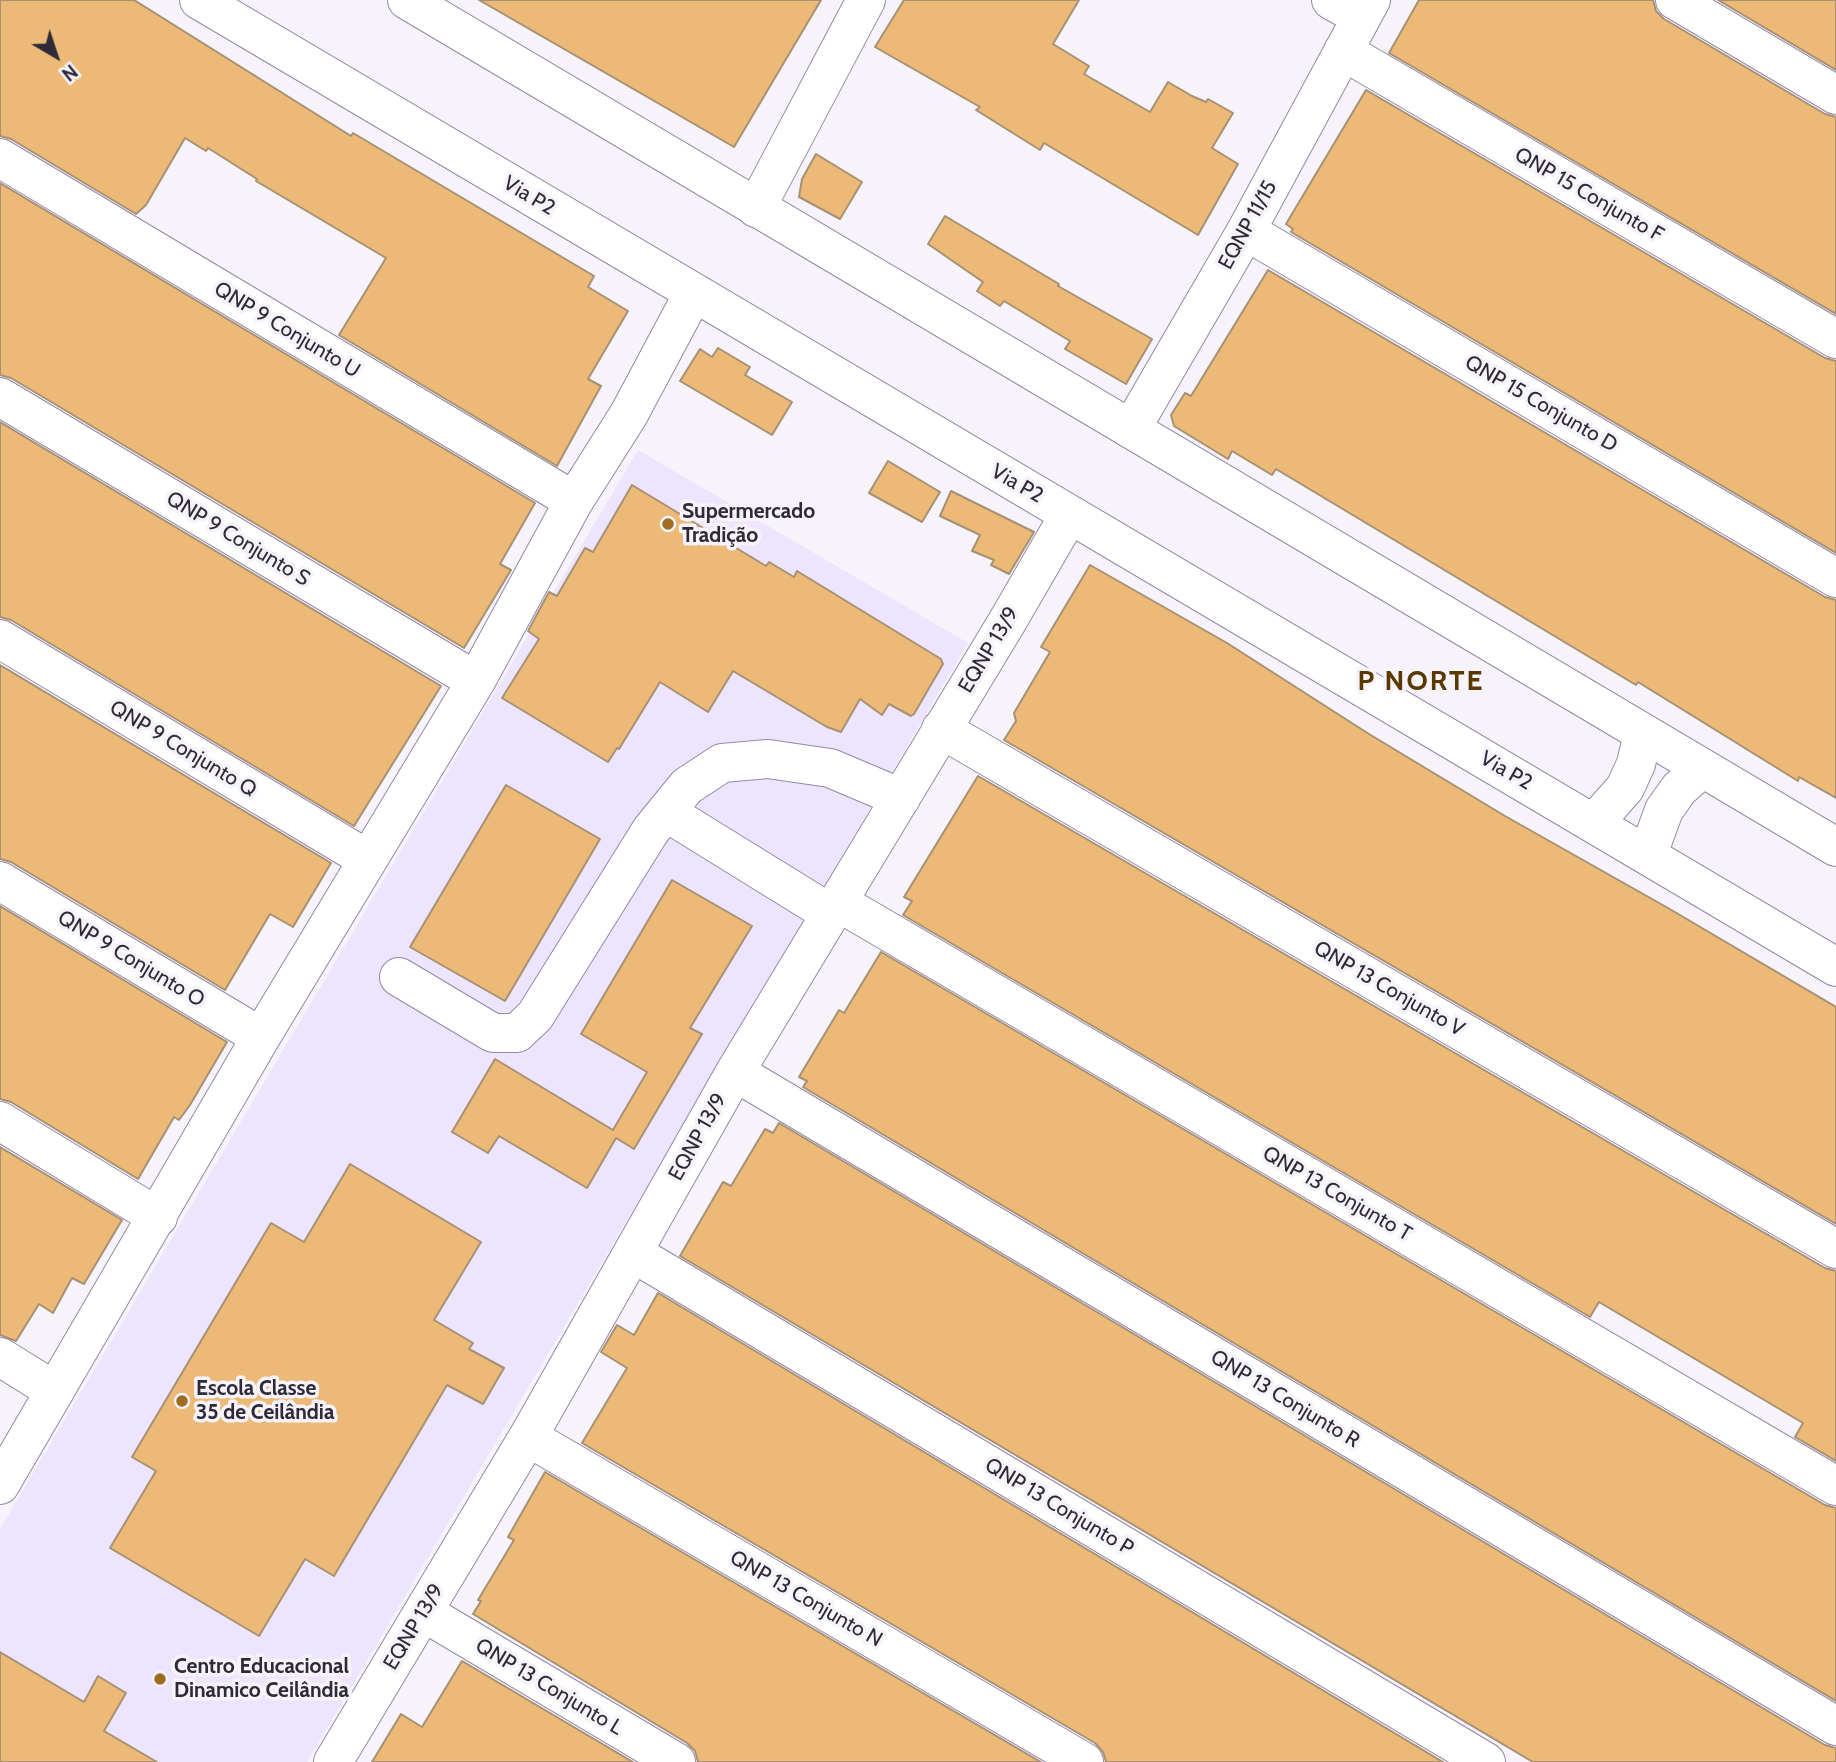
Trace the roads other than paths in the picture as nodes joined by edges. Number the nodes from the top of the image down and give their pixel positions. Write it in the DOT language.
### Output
graph roads {
  1 [pos="199,0"];
  2 [pos="407,0"];
  3 [pos="1675,0"];
  4 [pos="865,1"];
  5 [pos="1354,6"];
  6 [pos="1343,51"];
  7 [pos="1836,95"];
  8 [pos="0,158"];
  9 [pos="756,208"];
  10 [pos="1246,230"];
  11 [pos="693,294"];
  12 [pos="1836,339"];
  13 [pos="0,397"];
  14 [pos="1131,429"];
  15 [pos="574,501"];
  16 [pos="1069,515"];
  17 [pos="1836,578"];
  18 [pos="0,639"];
  19 [pos="476,681"];
  20 [pos="941,729"];
  21 [pos="1643,733"];
  22 [pos="1701,769"];
  23 [pos="901,798"];
  24 [pos="666,812"];
  25 [pos="1594,823"];
  26 [pos="1836,847"];
  27 [pos="1648,854"];
  28 [pos="367,859"];
  29 [pos="0,881"];
  30 [pos="835,908"];
  31 [pos="1836,967"];
  32 [pos="399,977"];
  33 [pos="261,1037"];
  34 [pos="735,1072"];
  35 [pos="0,1121"];
  36 [pos="158,1217"];
  37 [pos="1836,1249"];
  38 [pos="633,1253"];
  39 [pos="0,1357"];
  40 [pos="55,1391"];
  41 [pos="528,1437"];
  42 [pos="0,1485"];
  43 [pos="1836,1486"];
  44 [pos="423,1612"];
  45 [pos="1836,1726"];
  46 [pos="333,1762"];
  47 [pos="676,1762"];
  48 [pos="1084,1762"];
  49 [pos="1486,1762"];
  1 -- 11 [label="street, Via P2"];
  2 -- 9 [label="street"];
  3 -- 7 [label="street"];
  4 -- 9 [label="street"];
  5 -- 6 [label="street, EQNP 11/15"];
  6 -- 10 [label="street, EQNP 11/15"];
  6 -- 12 [label="street, QNP 15 Conjunto F"];
  8 -- 15 [label="street, QNP 9 Conjunto U"];
  9 -- 14 [label="street"];
  10 -- 14 [label="street, EQNP 11/15"];
  10 -- 17 [label="street, QNP 15 Conjunto D"];
  11 -- 15 [label="street"];
  11 -- 16 [label="street, Via P2"];
  13 -- 19 [label="street, QNP 9 Conjunto S"];
  14 -- 21 [label="street"];
  15 -- 19 [label="street"];
  16 -- 20 [label="street, EQNP 13/9"];
  16 -- 25 [label="street, Via P2"];
  18 -- 28 [label="street, QNP 9 Conjunto Q"];
  19 -- 28 [label="street"];
  20 -- 23 [label="street, EQNP 13/9"];
  20 -- 37 [label="street, QNP 13 Conjunto V"];
  21 -- 22 [label="street"];
  21 -- 25 [label="street"];
  22 -- 26 [label="street"];
  22 -- 27 [label="street"];
  23 -- 24 [label="street"];
  23 -- 30 [label="street, EQNP 13/9"];
  24 -- 30 [label="street, QNP 13 Conjunto T"];
  24 -- 32 [label="street"];
  25 -- 27 [label="street, Via P2"];
  27 -- 31 [label="street, Via P2"];
  28 -- 33 [label="street"];
  29 -- 33 [label="street, QNP 9 Conjunto O"];
  30 -- 34 [label="street, EQNP 13/9"];
  30 -- 43 [label="street, QNP 13 Conjunto T"];
  33 -- 36 [label="street"];
  34 -- 38 [label="street, EQNP 13/9"];
  34 -- 45 [label="street, QNP 13 Conjunto R"];
  35 -- 36 [label="street"];
  36 -- 40 [label="street"];
  38 -- 41 [label="street, EQNP 13/9"];
  38 -- 49 [label="street, QNP 13 Conjunto P"];
  39 -- 40 [label="street"];
  40 -- 42 [label="street"];
  41 -- 44 [label="street, EQNP 13/9"];
  41 -- 48 [label="street, QNP 13 Conjunto N"];
  44 -- 46 [label="street, EQNP 13/9"];
  44 -- 47 [label="street, QNP 13 Conjunto L"];
}
